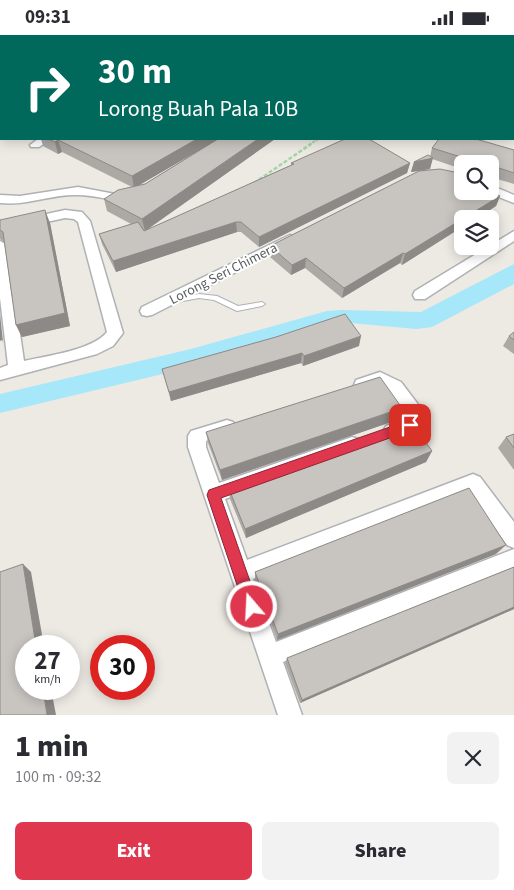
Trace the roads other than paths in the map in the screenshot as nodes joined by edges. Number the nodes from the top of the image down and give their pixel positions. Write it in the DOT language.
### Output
graph roads {
  1 [pos="44,140"];
  2 [pos="35,145"];
  3 [pos="142,192"];
  4 [pos="499,193"];
  5 [pos="0,199"];
  6 [pos="514,199"];
  7 [pos="0,228"];
  8 [pos="300,234"];
  9 [pos="514,235"];
  10 [pos="0,245"];
  11 [pos="420,295"];
  12 [pos="262,303"];
  13 [pos="161,305"];
  14 [pos="147,311"];
  15 [pos="17,370"];
  16 [pos="0,374"];
  17 [pos="344,391"];
  18 [pos="243,422"];
  19 [pos="213,495"];
  20 [pos="514,538"];
  21 [pos="514,559"];
  22 [pos="241,573"];
  23 [pos="269,656"];
  24 [pos="290,715"];
  1 -- 2 [label="street"];
  3 -- 5 [label="street"];
  4 -- 6 [label="street"];
  7 -- 15 [label="street"];
  8 -- 13 [label="street, Lorong Seri Chimera"];
  9 -- 11 [label="street"];
  10 -- 15 [label="street"];
  12 -- 13 [label="lane"];
  13 -- 14 [label="street, Lorong Seri Chimera"];
  15 -- 16 [label="street"];
  17 -- 19 [label="street"];
  18 -- 19 [label="street"];
  19 -- 22 [label="street"];
  20 -- 22 [label="street"];
  21 -- 23 [label="street"];
  22 -- 23 [label="street"];
  23 -- 24 [label="street"];
}
